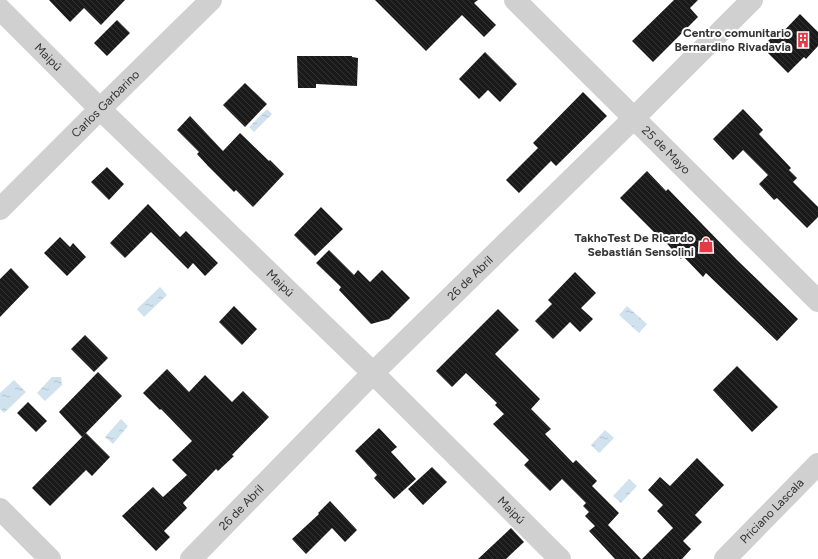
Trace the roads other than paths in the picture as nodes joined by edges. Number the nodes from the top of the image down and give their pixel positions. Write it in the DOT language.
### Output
graph roads {
  1 [pos="211,0"];
  2 [pos="515,0"];
  3 [pos="752,0"];
  4 [pos="0,9"];
  5 [pos="100,109"];
  6 [pos="634,118"];
  7 [pos="0,209"];
  8 [pos="818,301"];
  9 [pos="373,373"];
  10 [pos="818,464"];
  11 [pos="0,509"];
  12 [pos="50,559"];
  13 [pos="191,559"];
  14 [pos="560,559"];
  15 [pos="725,559"];
  1 -- 5 [label="street, Carlos Garbarino"];
  2 -- 6 [label="street, 25 de Mayo"];
  3 -- 6 [label="street, 26 de Abril"];
  4 -- 5 [label="street, Maipú"];
  5 -- 7 [label="street, Carlos Garbarino"];
  5 -- 9 [label="street, Maipú"];
  6 -- 8 [label="street, 25 de Mayo"];
  6 -- 9 [label="street, 26 de Abril"];
  9 -- 13 [label="street, 26 de Abril"];
  9 -- 14 [label="street, Maipú"];
  10 -- 15 [label="street, Priciano Lascala"];
  11 -- 12 [label="street"];
}
